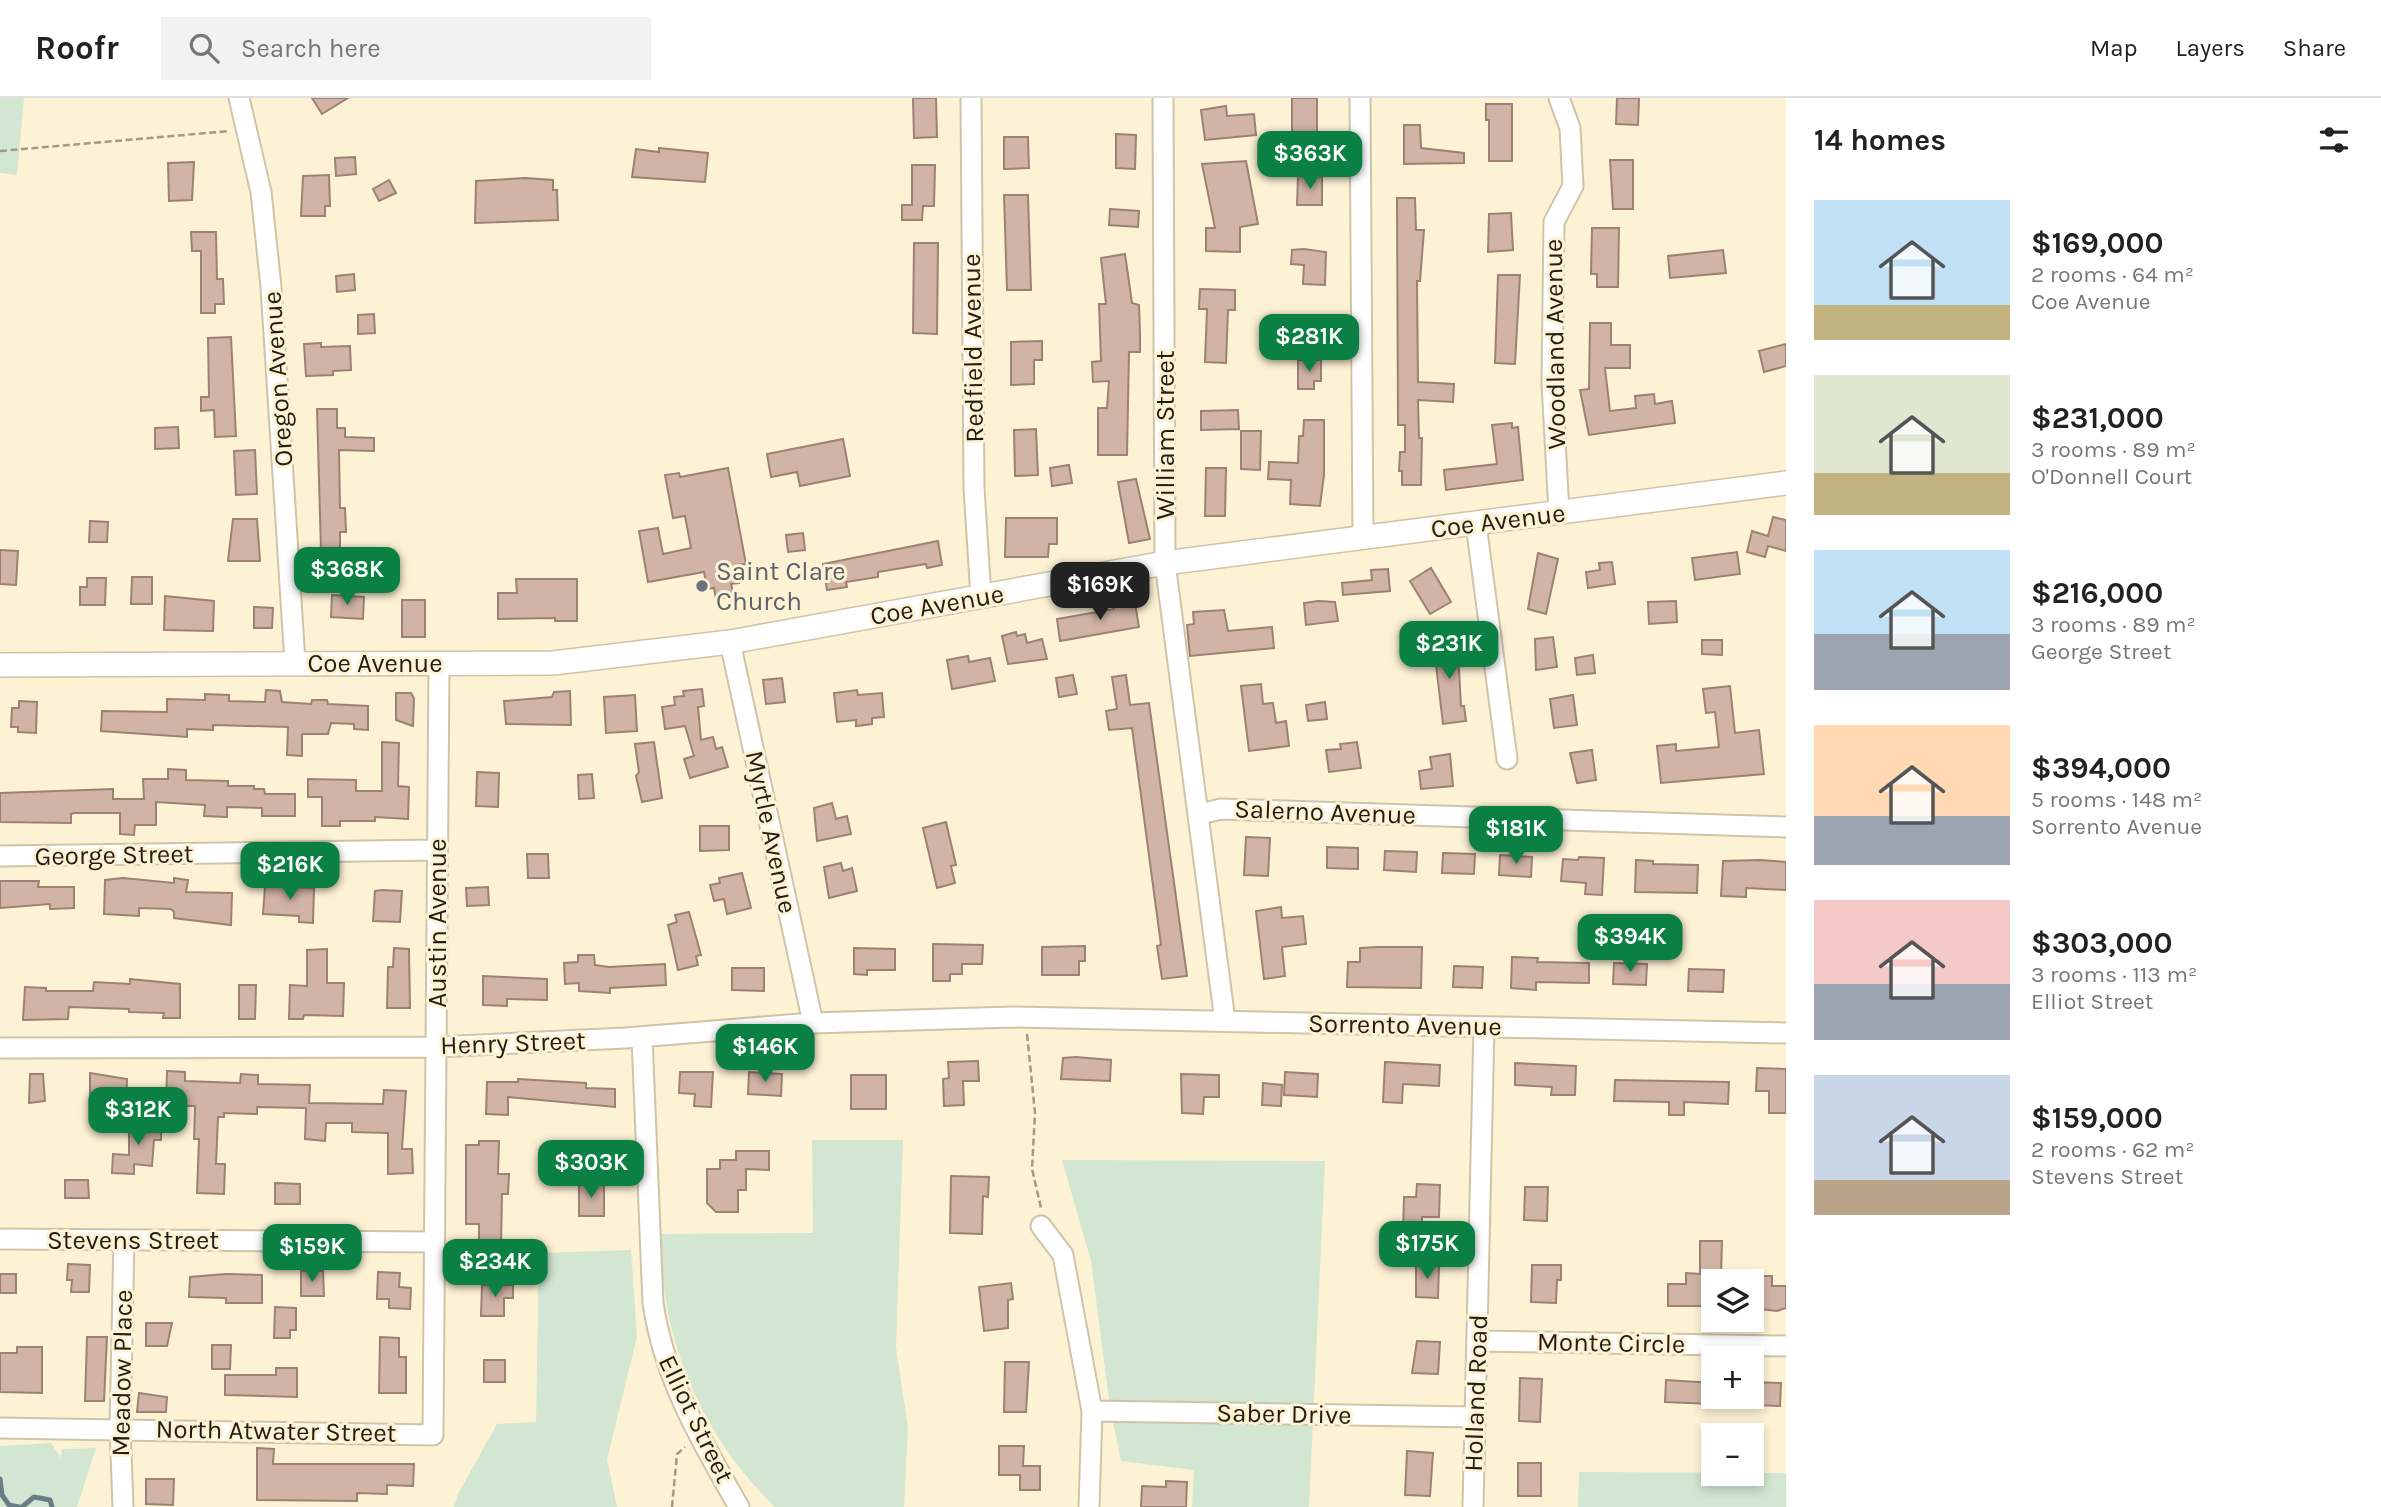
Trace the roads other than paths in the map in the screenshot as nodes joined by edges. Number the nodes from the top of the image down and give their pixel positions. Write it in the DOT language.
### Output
graph roads {
  1 [pos="239,98"];
  2 [pos="971,98"];
  3 [pos="1163,98"];
  4 [pos="1360,98"];
  5 [pos="1559,98"];
  6 [pos="1786,483"];
  7 [pos="1559,513"];
  8 [pos="1476,524"];
  9 [pos="1363,538"];
  10 [pos="1166,563"];
  11 [pos="981,597"];
  12 [pos="730,642"];
  13 [pos="295,663"];
  14 [pos="439,664"];
  15 [pos="0,665"];
  16 [pos="1507,759"];
  17 [pos="1200,814"];
  18 [pos="1786,827"];
  19 [pos="438,850"];
  20 [pos="0,856"];
  21 [pos="1025,1017"];
  22 [pos="1225,1021"];
  23 [pos="813,1023"];
  24 [pos="1483,1027"];
  25 [pos="1786,1033"];
  26 [pos="642,1037"];
  27 [pos="436,1047"];
  28 [pos="0,1048"];
  29 [pos="1041,1226"];
  30 [pos="0,1239"];
  31 [pos="124,1240"];
  32 [pos="433,1242"];
  33 [pos="1478,1341"];
  34 [pos="1786,1346"];
  35 [pos="1092,1411"];
  36 [pos="1475,1417"];
  37 [pos="120,1427"];
  38 [pos="0,1428"];
  39 [pos="433,1435"];
  40 [pos="123,1507"];
  41 [pos="739,1507"];
  42 [pos="1089,1507"];
  43 [pos="1473,1507"];
  1 -- 13 [label="street, Oregon Avenue"];
  2 -- 11 [label="street, Redfield Avenue"];
  3 -- 10 [label="street, William Street"];
  4 -- 9 [label="street"];
  5 -- 7 [label="street, Woodland Avenue"];
  6 -- 7 [label="street, Coe Avenue"];
  7 -- 8 [label="street, Coe Avenue"];
  8 -- 9 [label="street, Coe Avenue"];
  8 -- 16 [label="street"];
  9 -- 10 [label="street, Coe Avenue"];
  10 -- 11 [label="street, Coe Avenue"];
  10 -- 17 [label="street, William Street"];
  11 -- 12 [label="street, Coe Avenue"];
  12 -- 14 [label="street, Coe Avenue"];
  12 -- 23 [label="street, Myrtle Avenue"];
  13 -- 14 [label="street, Coe Avenue"];
  13 -- 15 [label="street, Coe Avenue"];
  14 -- 19 [label="street, Austin Avenue"];
  17 -- 18 [label="street, Salerno Avenue"];
  17 -- 22 [label="street, William Street"];
  19 -- 20 [label="street, George Street"];
  19 -- 27 [label="street, Austin Avenue"];
  21 -- 22 [label="street, Sorrento Avenue"];
  21 -- 23 [label="street, Henry Street"];
  22 -- 24 [label="street, Sorrento Avenue"];
  23 -- 26 [label="street, Henry Street"];
  24 -- 25 [label="street, Sorrento Avenue"];
  24 -- 33 [label="street, Holland Road"];
  26 -- 27 [label="street, Henry Street"];
  26 -- 41 [label="street, Elliot Street"];
  27 -- 28 [label="street, Henry Street"];
  27 -- 32 [label="street, Austin Avenue"];
  29 -- 35 [label="street"];
  30 -- 31 [label="street, Stevens Street"];
  31 -- 32 [label="street, Stevens Street"];
  31 -- 37 [label="street, Meadow Place"];
  32 -- 39 [label="street, Austin Avenue"];
  33 -- 34 [label="street, Monte Circle"];
  33 -- 36 [label="street, Holland Road"];
  35 -- 36 [label="street, Saber Drive"];
  35 -- 42 [label="street"];
  36 -- 43 [label="street, Holland Road"];
  37 -- 38 [label="street, North Atwater Street"];
  37 -- 39 [label="street, North Atwater Street"];
  37 -- 40 [label="street, Meadow Place"];
}
